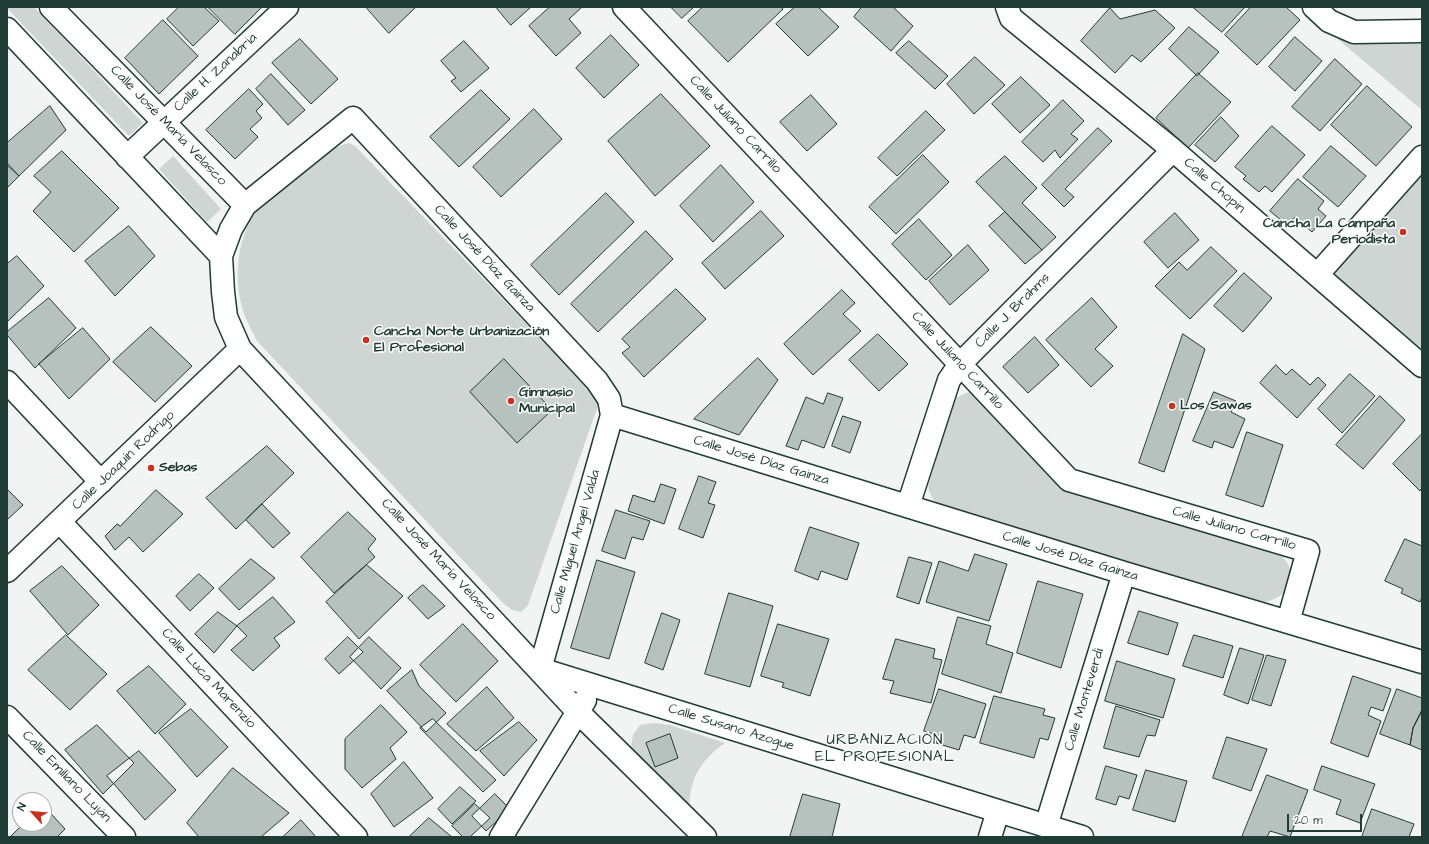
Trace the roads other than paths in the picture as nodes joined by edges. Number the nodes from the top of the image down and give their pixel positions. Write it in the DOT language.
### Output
graph roads {
  1 [pos="51,7"];
  2 [pos="287,7"];
  3 [pos="624,7"];
  4 [pos="1007,7"];
  5 [pos="1314,7"];
  6 [pos="7,29"];
  7 [pos="1422,31"];
  8 [pos="163,122"];
  9 [pos="1173,150"];
  10 [pos="128,157"];
  11 [pos="1422,157"];
  12 [pos="245,205"];
  13 [pos="221,256"];
  14 [pos="1317,275"];
  15 [pos="240,349"];
  16 [pos="960,364"];
  17 [pos="1422,366"];
  18 [pos="7,382"];
  19 [pos="612,415"];
  20 [pos="101,482"];
  21 [pos="908,506"];
  22 [pos="60,522"];
  23 [pos="7,571"];
  24 [pos="1124,573"];
  25 [pos="1288,622"];
  26 [pos="1422,662"];
  27 [pos="540,669"];
  28 [pos="593,685"];
  29 [pos="578,712"];
  30 [pos="7,717"];
  31 [pos="998,811"];
  32 [pos="1046,826"];
  33 [pos="113,833"];
  34 [pos="356,837"];
  35 [pos="501,837"];
  36 [pos="705,837"];
  37 [pos="990,837"];
  38 [pos="1082,837"];
  1 -- 8 [label="street, Calle José María Velasco"];
  2 -- 8 [label="street, Calle H. Zanabria"];
  3 -- 16 [label="street, Calle Juliano Carrillo"];
  4 -- 9 [label="street, Calle Chopin"];
  5 -- 7 [label="street"];
  6 -- 10 [label="street"];
  8 -- 10 [label="street, Calle H. Zanabria"];
  8 -- 12 [label="street, Calle José María Velasco"];
  9 -- 14 [label="street, Calle Chopin"];
  9 -- 16 [label="street, Calle J. Brahms"];
  10 -- 13 [label="street"];
  11 -- 14 [label="street"];
  12 -- 13 [label="street, Calle José María Velasco"];
  12 -- 19 [label="street, Calle José Díaz Gainza"];
  13 -- 15 [label="street, Calle José María Velasco"];
  14 -- 17 [label="street, Calle Chopin"];
  15 -- 20 [label="street, Calle Joaquín Rodrigo"];
  15 -- 27 [label="street, Calle José María Velasco"];
  16 -- 21 [label="street, Calle J. Brahms"];
  16 -- 25 [label="street, Calle Juliano Carrillo"];
  18 -- 20 [label="street"];
  19 -- 21 [label="street, Calle José Díaz Gainza"];
  19 -- 27 [label="street, Calle Miguel Angel Valda"];
  20 -- 22 [label="street, Calle Joaquín Rodrigo"];
  21 -- 24 [label="street, Calle José Díaz Gainza"];
  22 -- 23 [label="street, Calle Joaquín Rodrigo"];
  22 -- 34 [label="street, Calle Luca Marenzio"];
  24 -- 25 [label="street, Calle José Díaz Gainza"];
  24 -- 32 [label="street, Calle Monteverdi"];
  25 -- 26 [label="street, Calle José Díaz Gainza"];
  27 -- 28 [label="street, Calle Susano Azogue"];
  27 -- 29 [label="street, Calle José María Velasco"];
  28 -- 29 [label="street"];
  28 -- 31 [label="street, Calle Susano Azogue"];
  29 -- 35 [label="street"];
  29 -- 36 [label="street, Calle José María Velasco"];
  30 -- 33 [label="street, Calle Emiliano Luján"];
  31 -- 32 [label="street, Calle Susano Azogue"];
  31 -- 37 [label="street"];
  32 -- 38 [label="street, Calle Susano Azogue"];
}
